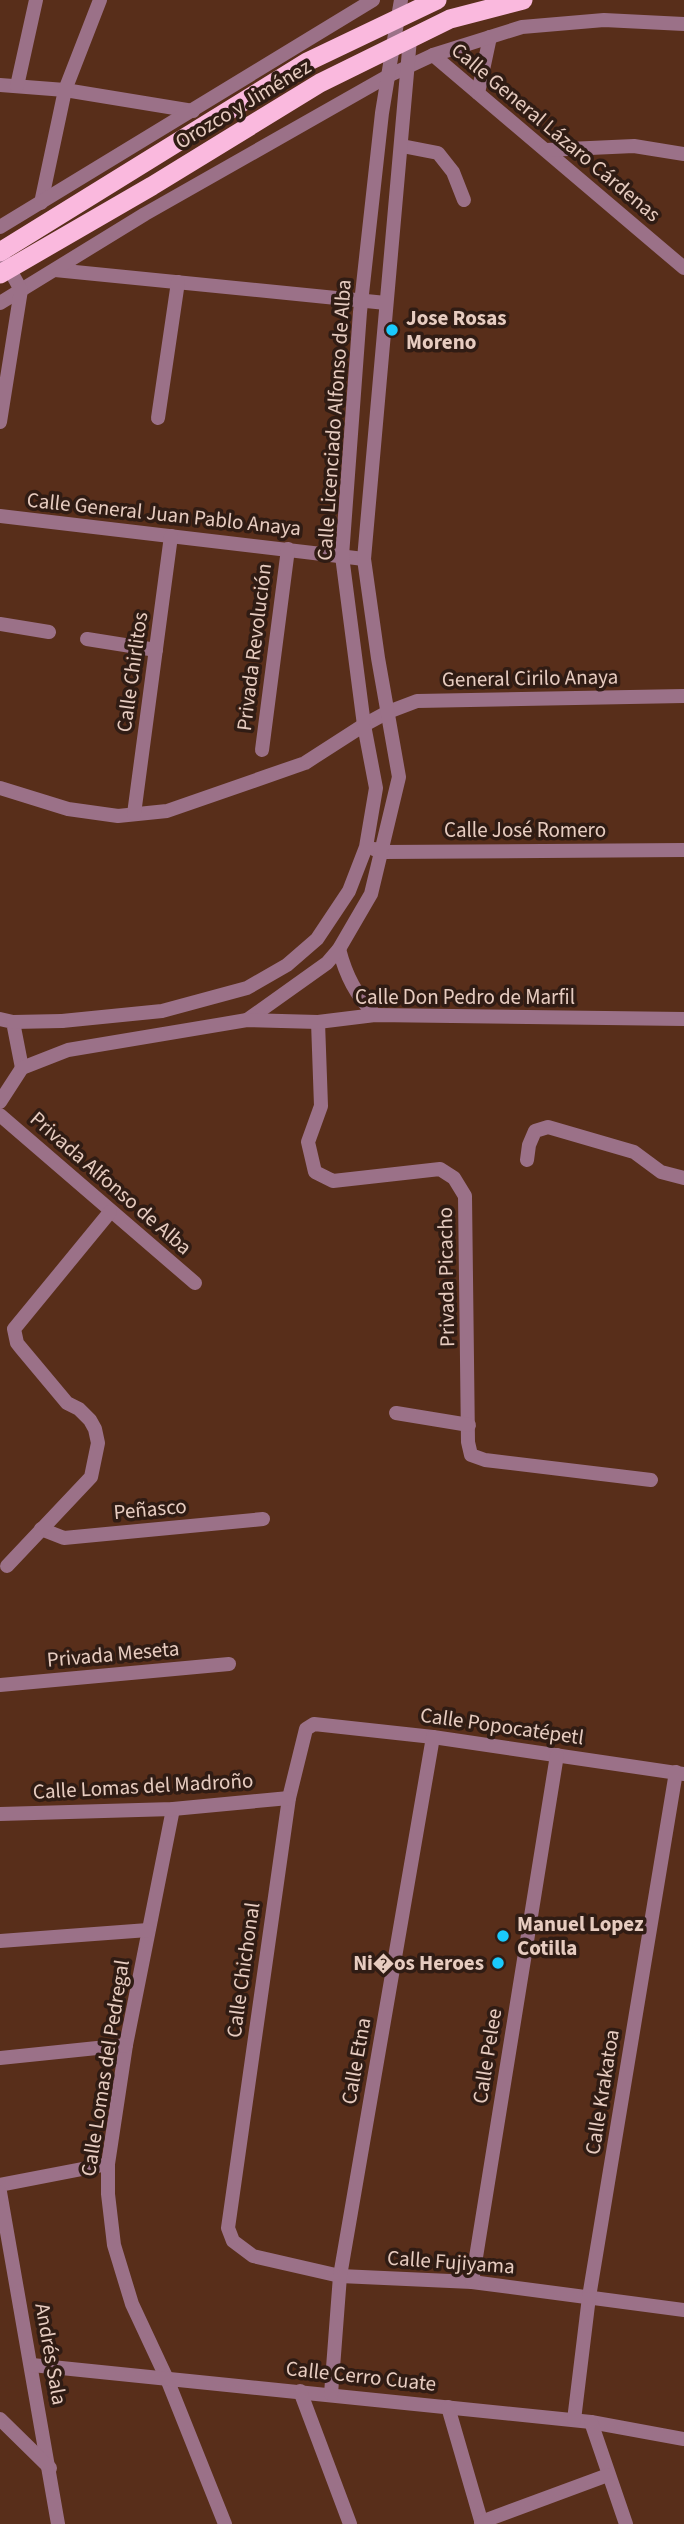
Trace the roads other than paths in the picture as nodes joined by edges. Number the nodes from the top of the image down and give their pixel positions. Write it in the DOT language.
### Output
graph roads {
  1 [pos="36,0"];
  2 [pos="100,0"];
  3 [pos="373,0"];
  4 [pos="437,0"];
  5 [pos="523,0"];
  6 [pos="407,7"];
  7 [pos="684,24"];
  8 [pos="490,37"];
  9 [pos="402,43"];
  10 [pos="433,55"];
  11 [pos="407,69"];
  12 [pos="388,76"];
  13 [pos="0,85"];
  14 [pos="17,86"];
  15 [pos="65,90"];
  16 [pos="478,93"];
  17 [pos="193,111"];
  18 [pos="402,146"];
  19 [pos="547,150"];
  20 [pos="684,154"];
  21 [pos="464,200"];
  22 [pos="41,202"];
  23 [pos="0,226"];
  24 [pos="2,262"];
  25 [pos="684,268"];
  26 [pos="55,270"];
  27 [pos="178,282"];
  28 [pos="21,290"];
  29 [pos="362,300"];
  30 [pos="0,303"];
  31 [pos="386,303"];
  32 [pos="158,418"];
  33 [pos="0,422"];
  34 [pos="0,516"];
  35 [pos="171,536"];
  36 [pos="288,549"];
  37 [pos="342,556"];
  38 [pos="365,559"];
  39 [pos="0,624"];
  40 [pos="49,632"];
  41 [pos="87,639"];
  42 [pos="156,650"];
  43 [pos="684,695"];
  44 [pos="384,715"];
  45 [pos="364,725"];
  46 [pos="262,750"];
  47 [pos="0,788"];
  48 [pos="134,814"];
  49 [pos="366,847"];
  50 [pos="684,850"];
  51 [pos="383,852"];
  52 [pos="339,949"];
  53 [pos="375,1015"];
  54 [pos="684,1019"];
  55 [pos="247,1020"];
  56 [pos="7,1021"];
  57 [pos="318,1022"];
  58 [pos="22,1068"];
  59 [pos="0,1102"];
  60 [pos="0,1115"];
  61 [pos="527,1160"];
  62 [pos="684,1178"];
  63 [pos="110,1212"];
  64 [pos="195,1283"];
  65 [pos="396,1413"];
  66 [pos="469,1425"];
  67 [pos="651,1480"];
  68 [pos="264,1519"];
  69 [pos="41,1529"];
  70 [pos="6,1566"];
  71 [pos="229,1664"];
  72 [pos="0,1685"];
  73 [pos="314,1724"];
  74 [pos="433,1737"];
  75 [pos="557,1755"];
  76 [pos="680,1773"];
  77 [pos="289,1798"];
  78 [pos="173,1809"];
  79 [pos="0,1814"];
  80 [pos="148,1930"];
  81 [pos="0,1941"];
  82 [pos="125,2045"];
  83 [pos="0,2058"];
  84 [pos="108,2164"];
  85 [pos="0,2185"];
  86 [pos="0,2192"];
  87 [pos="228,2228"];
  88 [pos="341,2276"];
  89 [pos="472,2282"];
  90 [pos="589,2297"];
  91 [pos="684,2311"];
  92 [pos="32,2365"];
  93 [pos="167,2379"];
  94 [pos="300,2391"];
  95 [pos="331,2394"];
  96 [pos="448,2407"];
  97 [pos="0,2419"];
  98 [pos="574,2420"];
  99 [pos="591,2422"];
  100 [pos="684,2438"];
  101 [pos="50,2469"];
  102 [pos="608,2474"];
  103 [pos="481,2523"];
  104 [pos="58,2524"];
  105 [pos="225,2524"];
  106 [pos="350,2524"];
  107 [pos="626,2524"];
  1 -- 14 [label="street"];
  2 -- 15 [label="street"];
  3 -- 17 [label="street, Orozco y Jiménez"];
  4 -- 6 [label="highway, Orozco y Jiménez"];
  5 -- 9 [label="highway, Orozco y Jiménez"];
  6 -- 9 [label="street"];
  6 -- 24 [label="highway, Orozco y Jiménez"];
  7 -- 8 [label="street"];
  8 -- 10 [label="street"];
  8 -- 16 [label="street"];
  9 -- 11 [label="street, Calle Licenciado Alfonso de Alba"];
  9 -- 12 [label="street, Calle Licenciado Alfonso de Alba"];
  9 -- 24 [label="highway, Orozco y Jiménez"];
  10 -- 11 [label="street"];
  10 -- 16 [label="street, Calle General Lázaro Cárdenas"];
  11 -- 12 [label="street"];
  11 -- 18 [label="street, Calle Licenciado Alfonso de Alba"];
  12 -- 26 [label="street"];
  12 -- 29 [label="street, Calle Licenciado Alfonso de Alba"];
  13 -- 14 [label="street"];
  14 -- 15 [label="street"];
  15 -- 17 [label="street"];
  15 -- 22 [label="street"];
  16 -- 19 [label="street, Calle General Lázaro Cárdenas"];
  17 -- 22 [label="street, Orozco y Jiménez"];
  18 -- 21 [label="street"];
  18 -- 31 [label="street, Calle Licenciado Alfonso de Alba"];
  19 -- 20 [label="street"];
  19 -- 25 [label="street, Calle General Lázaro Cárdenas"];
  22 -- 23 [label="street, Orozco y Jiménez"];
  24 -- 28 [label="street"];
  26 -- 27 [label="street"];
  26 -- 28 [label="street"];
  27 -- 29 [label="street"];
  27 -- 32 [label="street"];
  28 -- 30 [label="street"];
  28 -- 33 [label="street"];
  29 -- 31 [label="street"];
  29 -- 37 [label="street, Calle Licenciado Alfonso de Alba"];
  31 -- 38 [label="street, Calle Licenciado Alfonso de Alba"];
  34 -- 35 [label="street, Calle General Juan Pablo Anaya"];
  35 -- 36 [label="street, Calle General Juan Pablo Anaya"];
  35 -- 42 [label="street, Calle Chirlitos"];
  36 -- 37 [label="street, Calle General Juan Pablo Anaya"];
  36 -- 46 [label="street, Privada Revolución"];
  37 -- 38 [label="street, Calle General Juan Pablo Anaya"];
  37 -- 45 [label="street, Calle Licenciado Alfonso de Alba"];
  38 -- 44 [label="street, Calle Licenciado Alfonso de Alba"];
  39 -- 40 [label="street"];
  41 -- 42 [label="street"];
  42 -- 48 [label="street, Calle Chirlitos"];
  43 -- 44 [label="street, General Cirilo Anaya"];
  44 -- 45 [label="street, General Cirilo Anaya"];
  44 -- 51 [label="street, Calle Licenciado Alfonso de Alba"];
  45 -- 48 [label="street, General Cirilo Anaya"];
  45 -- 49 [label="street, Calle Licenciado Alfonso de Alba"];
  47 -- 48 [label="street, General Cirilo Anaya"];
  49 -- 51 [label="street, Calle José Romero"];
  49 -- 56 [label="street, Calle Licenciado Alfonso de Alba"];
  50 -- 51 [label="street, Calle José Romero"];
  51 -- 52 [label="street, Calle Licenciado Alfonso de Alba"];
  52 -- 53 [label="street"];
  52 -- 55 [label="street, Calle Licenciado Alfonso de Alba"];
  53 -- 54 [label="street, Calle Don Pedro de Marfil"];
  53 -- 57 [label="street, Calle Don Pedro de Marfil"];
  55 -- 57 [label="street, Calle Don Pedro de Marfil"];
  55 -- 58 [label="street"];
  56 -- 58 [label="street"];
  57 -- 66 [label="street, Privada Picacho"];
  58 -- 59 [label="street"];
  60 -- 63 [label="street, Privada Alfonso de Alba"];
  61 -- 62 [label="street"];
  63 -- 64 [label="street, Privada Alfonso de Alba"];
  63 -- 69 [label="street"];
  65 -- 66 [label="street"];
  66 -- 67 [label="street, Privada Picacho"];
  68 -- 69 [label="street, Peñasco"];
  69 -- 70 [label="street"];
  71 -- 72 [label="street, Privada Meseta"];
  73 -- 74 [label="street, Calle Popocatépetl"];
  73 -- 77 [label="street, Calle Chichonal"];
  74 -- 75 [label="street, Calle Popocatépetl"];
  74 -- 88 [label="street, Calle Etna"];
  75 -- 76 [label="street, Calle Popocatépetl"];
  75 -- 89 [label="street, Calle Pelee"];
  76 -- 90 [label="street, Calle Krakatoa"];
  77 -- 78 [label="street, Calle Lomas del Madroño"];
  77 -- 87 [label="street, Calle Chichonal"];
  78 -- 79 [label="street, Calle Lomas del Madroño"];
  78 -- 80 [label="street, Calle Lomas del Pedregal"];
  80 -- 81 [label="street"];
  80 -- 82 [label="street, Calle Lomas del Pedregal"];
  82 -- 83 [label="street"];
  82 -- 84 [label="street, Calle Lomas del Pedregal"];
  84 -- 85 [label="street"];
  84 -- 93 [label="street, Calle Lomas del Pedregal"];
  86 -- 92 [label="street, Andrés Sala"];
  87 -- 88 [label="street, Calle Fujiyama"];
  88 -- 89 [label="street, Calle Fujiyama"];
  88 -- 95 [label="street, Calle Etna"];
  89 -- 90 [label="street, Calle Fujiyama"];
  90 -- 91 [label="street, Calle Fujiyama"];
  90 -- 98 [label="street, Calle Krakatoa"];
  92 -- 93 [label="street, Calle Cerro Cuate"];
  92 -- 101 [label="street, Andrés Sala"];
  93 -- 94 [label="street, Calle Cerro Cuate"];
  93 -- 105 [label="street, Calle Lomas del Pedregal"];
  94 -- 95 [label="street, Calle Cerro Cuate"];
  94 -- 106 [label="street"];
  95 -- 96 [label="street, Calle Cerro Cuate"];
  96 -- 98 [label="street, Calle Cerro Cuate"];
  96 -- 103 [label="street"];
  97 -- 101 [label="street"];
  98 -- 99 [label="street, Calle Cerro Cuate"];
  99 -- 100 [label="street, Calle Cerro Cuate"];
  99 -- 102 [label="street"];
  101 -- 104 [label="street, Andrés Sala"];
  102 -- 103 [label="street"];
  102 -- 107 [label="street"];
}
